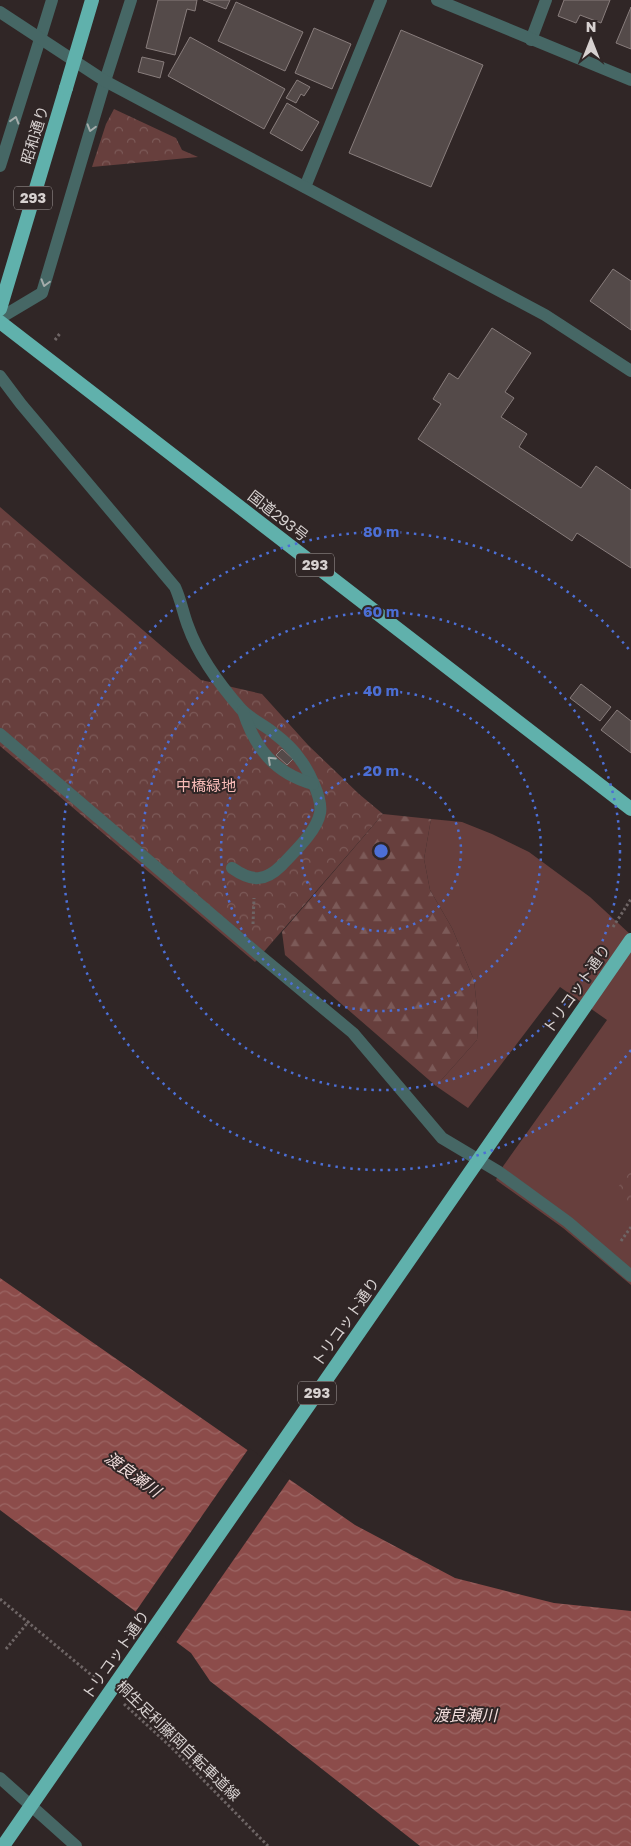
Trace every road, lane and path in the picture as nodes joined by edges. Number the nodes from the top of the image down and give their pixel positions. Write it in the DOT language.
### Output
graph roads {
  1 [pos="52,0"];
  2 [pos="92,0"];
  3 [pos="131,0"];
  4 [pos="381,0"];
  5 [pos="437,0"];
  6 [pos="546,0"];
  7 [pos="0,12"];
  8 [pos="40,39"];
  9 [pos="532,40"];
  10 [pos="631,80"];
  11 [pos="105,81"];
  12 [pos="0,166"];
  13 [pos="305,187"];
  14 [pos="0,309"];
  15 [pos="0,318"];
  16 [pos="0,322"];
  17 [pos="631,371"];
  18 [pos="0,376"];
  19 [pos="243,711"];
  20 [pos="0,734"];
  21 [pos="313,784"];
  22 [pos="631,808"];
  23 [pos="232,868"];
  24 [pos="255,879"];
  25 [pos="631,940"];
  26 [pos="258,954"];
  27 [pos="631,1276"];
  28 [pos="0,1599"];
  29 [pos="29,1621"];
  30 [pos="6,1649"];
  31 [pos="98,1681"];
  32 [pos="120,1701"];
  33 [pos="0,1778"];
  34 [pos="3,1846"];
  35 [pos="76,1846"];
  36 [pos="268,1846"];
  1 -- 8 [label="street"];
  2 -- 14 [label="highway, 昭和通り / 293, bridge"];
  3 -- 11 [label="street"];
  4 -- 13 [label="street"];
  5 -- 9 [label="street"];
  6 -- 9 [label="street"];
  7 -- 8 [label="street"];
  8 -- 11 [label="street"];
  12 -- 8 [label="street, one-way"];
  9 -- 10 [label="street"];
  11 -- 13 [label="street"];
  11 -- 15 [label="street, one-way"];
  13 -- 17 [label="street"];
  16 -- 22 [label="highway, 国道293号 / 293"];
  18 -- 19 [label="street"];
  19 -- 21 [label="street"];
  21 -- 19 [label="street, one-way"];
  20 -- 26 [label="street"];
  21 -- 24 [label="street"];
  23 -- 24 [label="street"];
  24 -- 26 [label="path"];
  25 -- 34 [label="highway, トリコット通り / 293, bridge"];
  26 -- 27 [label="street"];
  28 -- 29 [label="path, 桐生足利藤岡自転車道線"];
  29 -- 30 [label="path"];
  29 -- 31 [label="path, 桐生足利藤岡自転車道線"];
  32 -- 36 [label="path, 桐生足利藤岡自転車道線"];
  33 -- 35 [label="street"];
}
